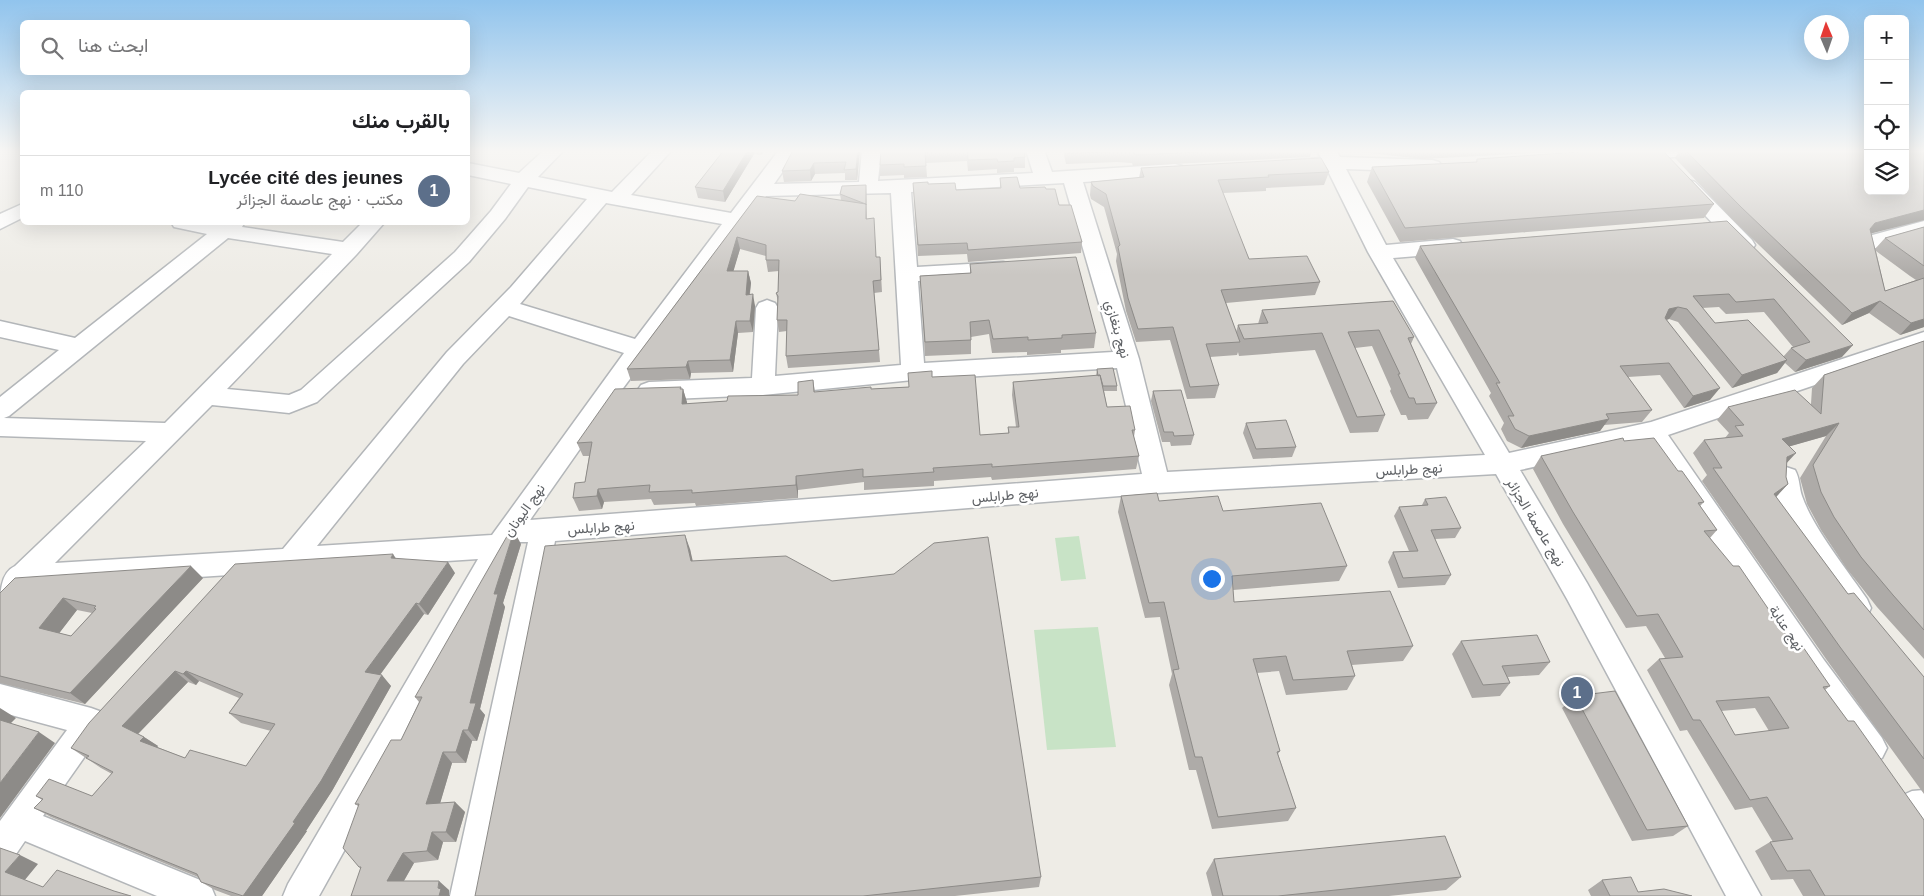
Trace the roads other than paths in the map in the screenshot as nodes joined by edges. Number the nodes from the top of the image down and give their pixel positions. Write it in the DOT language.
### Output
graph roads {
  1 [pos="515,192"];
  2 [pos="578,192"];
  3 [pos="616,192"];
  4 [pos="759,192"];
  5 [pos="901,192"];
  6 [pos="1075,192"];
  7 [pos="1348,192"];
  8 [pos="1689,192"];
  9 [pos="609,198"];
  10 [pos="20,211"];
  11 [pos="736,220"];
  12 [pos="0,223"];
  13 [pos="210,225"];
  14 [pos="372,225"];
  15 [pos="229,227"];
  16 [pos="1924,227"];
  17 [pos="1872,242"];
  18 [pos="1477,244"];
  19 [pos="348,250"];
  20 [pos="1379,252"];
  21 [pos="1757,257"];
  22 [pos="1021,267"];
  23 [pos="906,275"];
  24 [pos="504,307"];
  25 [pos="767,308"];
  26 [pos="0,329"];
  27 [pos="1924,340"];
  28 [pos="80,346"];
  29 [pos="639,349"];
  30 [pos="1126,359"];
  31 [pos="913,372"];
  32 [pos="763,386"];
  33 [pos="607,393"];
  34 [pos="206,396"];
  35 [pos="0,410"];
  36 [pos="0,427"];
  37 [pos="1652,431"];
  38 [pos="171,432"];
  39 [pos="1502,464"];
  40 [pos="1786,477"];
  41 [pos="1157,483"];
  42 [pos="544,531"];
  43 [pos="504,538"];
  44 [pos="290,560"];
  45 [pos="239,562"];
  46 [pos="12,578"];
  47 [pos="212,592"];
  48 [pos="0,599"];
  49 [pos="1873,626"];
  50 [pos="0,698"];
  51 [pos="112,700"];
  52 [pos="91,722"];
  53 [pos="1908,797"];
  54 [pos="10,835"];
  55 [pos="198,896"];
  56 [pos="300,896"];
  57 [pos="467,896"];
  58 [pos="1744,896"];
  1 -- 34 [label="street"];
  2 -- 9 [label="street"];
  3 -- 9 [label="street"];
  4 -- 11 [label="street, نهج اليونان"];
  5 -- 23 [label="street"];
  6 -- 30 [label="street, نهج بنغازي"];
  7 -- 20 [label="street, نهج عاصمة الجزائر"];
  8 -- 21 [label="street"];
  9 -- 11 [label="street"];
  9 -- 24 [label="street"];
  10 -- 12 [label="street"];
  11 -- 29 [label="street, نهج اليونان"];
  13 -- 15 [label="street"];
  14 -- 19 [label="street"];
  15 -- 19 [label="street"];
  15 -- 28 [label="street"];
  16 -- 17 [label="street"];
  18 -- 20 [label="street"];
  19 -- 34 [label="street"];
  20 -- 39 [label="street, نهج عاصمة الجزائر"];
  22 -- 23 [label="street"];
  23 -- 31 [label="street"];
  24 -- 29 [label="street"];
  24 -- 44 [label="street"];
  25 -- 32 [label="street"];
  26 -- 28 [label="street"];
  27 -- 37 [label="street, نهج طرابلس"];
  28 -- 35 [label="street"];
  29 -- 33 [label="street, نهج اليونان"];
  30 -- 31 [label="street"];
  30 -- 41 [label="street, نهج بنغازي"];
  31 -- 32 [label="street"];
  32 -- 33 [label="street"];
  33 -- 43 [label="street, نهج اليونان"];
  34 -- 38 [label="street"];
  36 -- 38 [label="street"];
  37 -- 39 [label="street, نهج طرابلس"];
  37 -- 53 [label="street, نهج عنابة"];
  38 -- 46 [label="street"];
  39 -- 41 [label="street, نهج طرابلس"];
  39 -- 58 [label="street, نهج عاصمة الجزائر"];
  40 -- 49 [label="street"];
  41 -- 42 [label="street, نهج طرابلس"];
  42 -- 43 [label="street, نهج طرابلس"];
  42 -- 57 [label="street"];
  43 -- 44 [label="street, نهج طرابلس"];
  43 -- 56 [label="street, نهج اليونان"];
  44 -- 45 [label="street, نهج طرابلس"];
  45 -- 46 [label="street, نهج طرابلس"];
  45 -- 47 [label="street"];
  46 -- 48 [label="street"];
  50 -- 52 [label="street"];
  51 -- 52 [label="street"];
  52 -- 54 [label="street"];
  54 -- 55 [label="street"];
}
